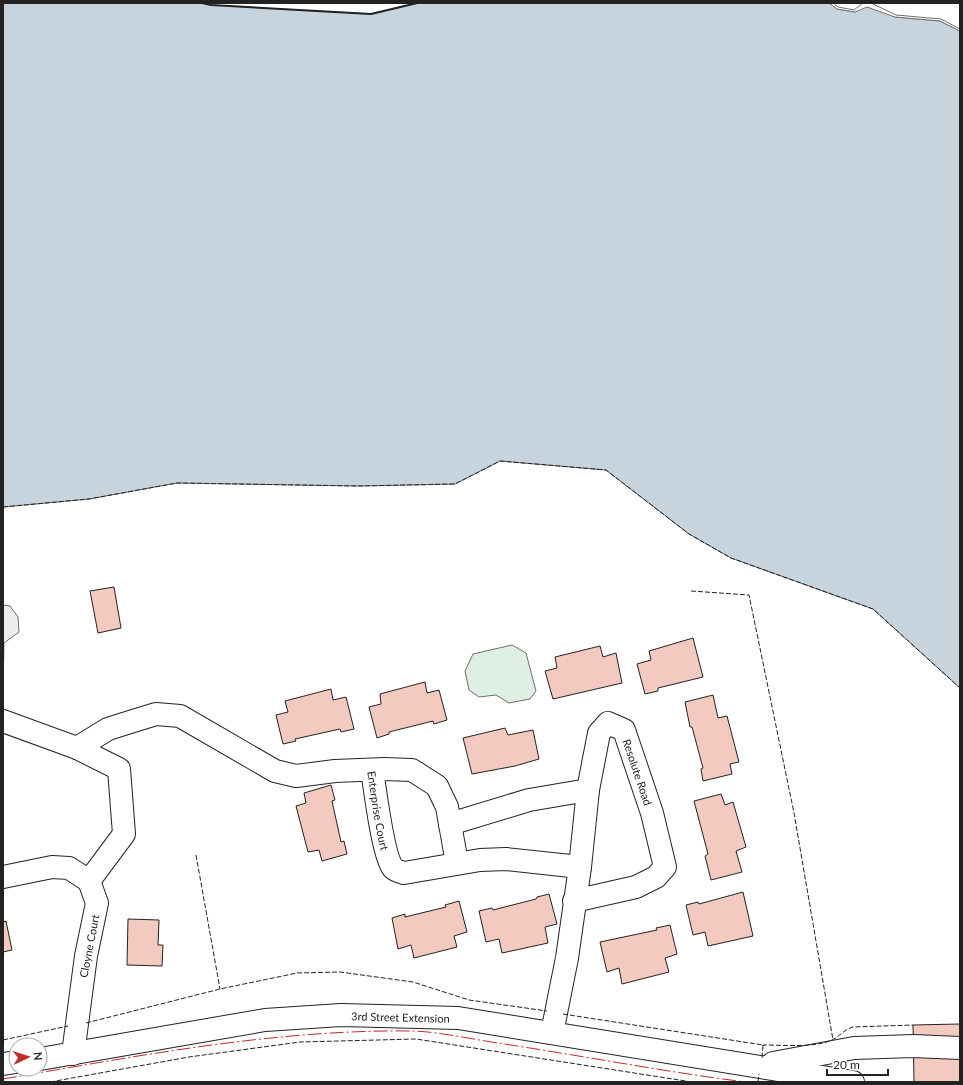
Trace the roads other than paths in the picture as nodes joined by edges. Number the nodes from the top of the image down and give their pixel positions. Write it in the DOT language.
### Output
graph roads {
  1 [pos="3,721"];
  2 [pos="77,748"];
  3 [pos="372,770"];
  4 [pos="588,790"];
  5 [pos="450,824"];
  6 [pos="457,863"];
  7 [pos="580,867"];
  8 [pos="3,877"];
  9 [pos="89,881"];
  10 [pos="574,901"];
  11 [pos="552,1033"];
  12 [pos="960,1048"];
  13 [pos="73,1054"];
  14 [pos="48,1058"];
  15 [pos="760,1066"];
  16 [pos="853,1082"];
  1 -- 2 [label="street"];
  2 -- 3 [label="street"];
  2 -- 9 [label="street"];
  3 -- 5 [label="street, Enterprise Court"];
  3 -- 6 [label="street, Enterprise Court"];
  4 -- 5 [label="street"];
  4 -- 7 [label="street, Resolute Road"];
  4 -- 10 [label="street, Resolute Road"];
  5 -- 6 [label="street, Enterprise Court"];
  6 -- 7 [label="street, Enterprise Court"];
  7 -- 10 [label="street, Resolute Road"];
  8 -- 9 [label="street"];
  9 -- 13 [label="street, Cloyne Court"];
  10 -- 11 [label="street, Resolute Road"];
  11 -- 13 [label="street, 3rd Street Extension"];
  11 -- 15 [label="street, 3rd Street Extension"];
  12 -- 15 [label="street, 3rd Street Extension"];
  13 -- 14 [label="street, 3rd Street Extension"];
  15 -- 16 [label="street, 3rd Street Extension"];
}
